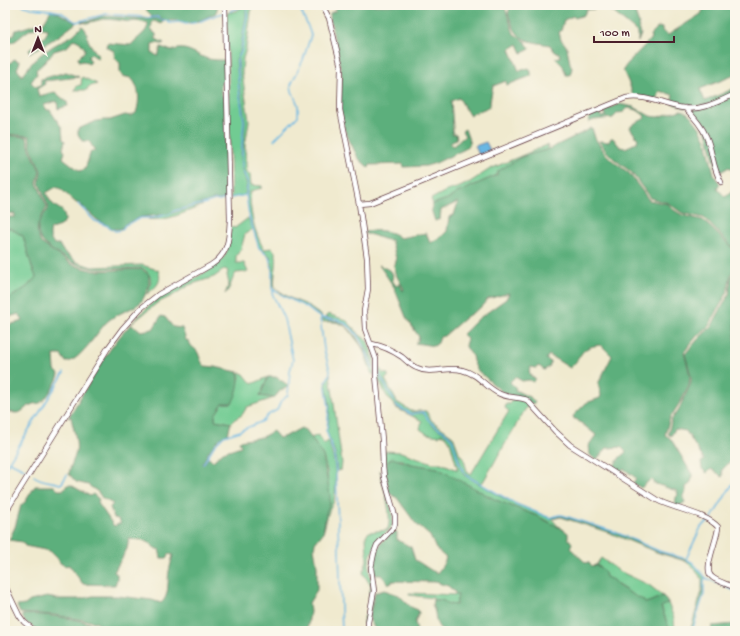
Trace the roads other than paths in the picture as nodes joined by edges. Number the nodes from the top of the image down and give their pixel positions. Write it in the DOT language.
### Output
graph roads {
  1 [pos="225,5"];
  2 [pos="322,5"];
  3 [pos="735,94"];
  4 [pos="685,108"];
  5 [pos="721,182"];
  6 [pos="360,204"];
  7 [pos="372,344"];
  8 [pos="5,513"];
  9 [pos="5,586"];
  10 [pos="735,588"];
  11 [pos="35,631"];
  12 [pos="368,631"];
  1 -- 8 [label="street"];
  2 -- 6 [label="street"];
  3 -- 4 [label="street"];
  4 -- 5 [label="street"];
  4 -- 6 [label="street"];
  6 -- 7 [label="street"];
  7 -- 10 [label="street"];
  7 -- 12 [label="street"];
  9 -- 11 [label="street"];
}
